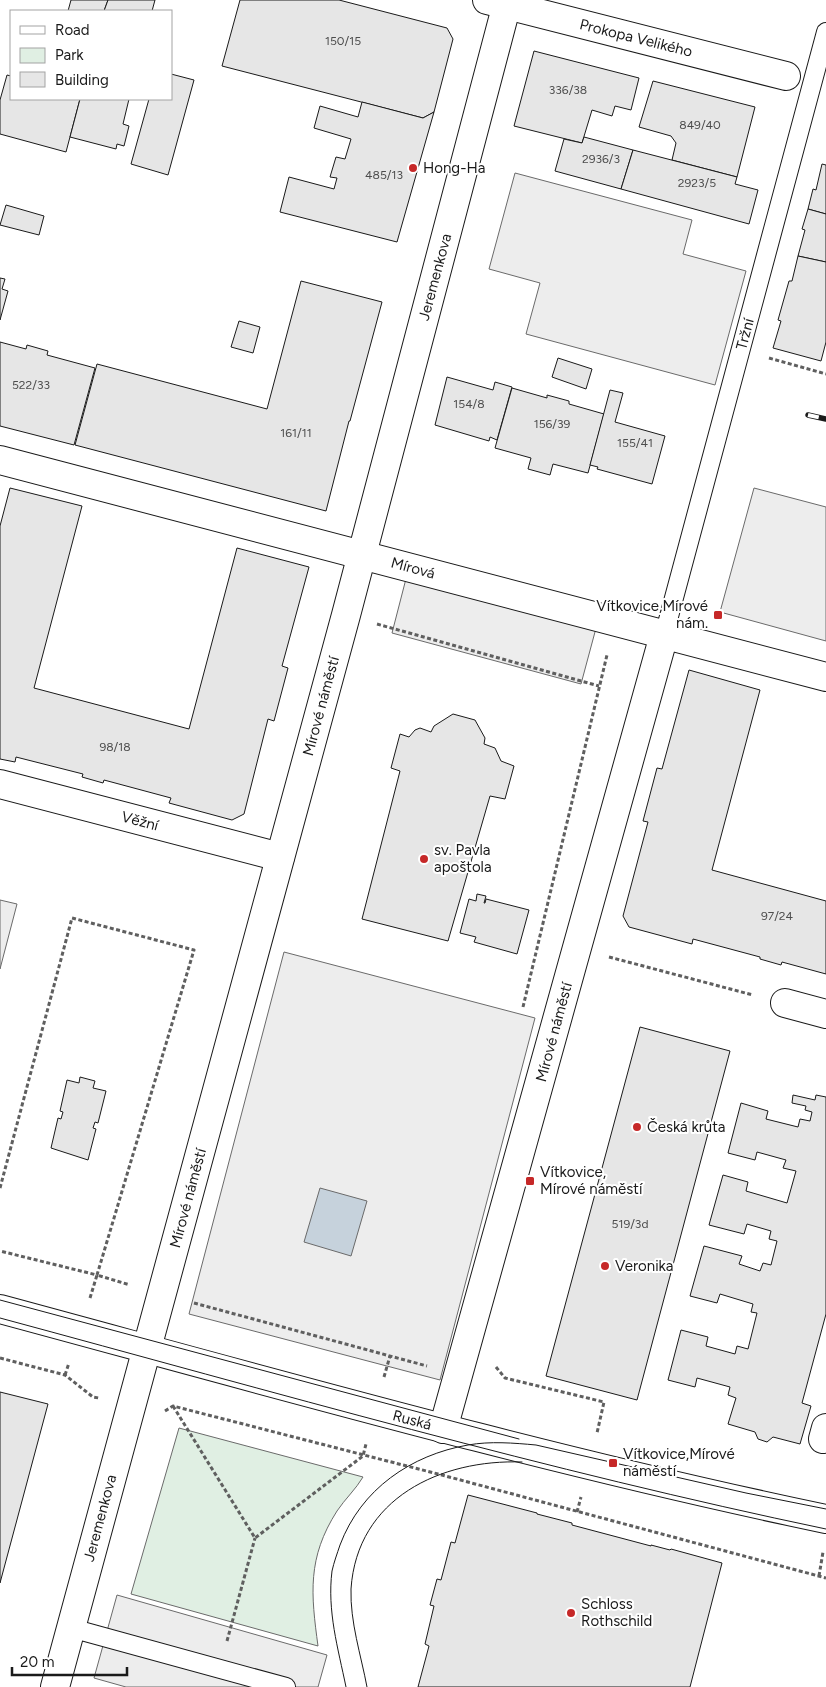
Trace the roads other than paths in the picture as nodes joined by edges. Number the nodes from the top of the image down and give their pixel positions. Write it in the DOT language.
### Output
graph roads {
  1 [pos="500,2"];
  2 [pos="826,32"];
  3 [pos="786,76"];
  4 [pos="0,460"];
  5 [pos="362,555"];
  6 [pos="664,636"];
  7 [pos="826,677"];
  8 [pos="0,784"];
  9 [pos="280,857"];
  10 [pos="785,1003"];
  11 [pos="826,1014"];
  12 [pos="0,1310"];
  13 [pos="147,1350"];
  14 [pos="443,1429"];
  15 [pos="825,1531"];
  16 [pos="71,1628"];
  17 [pos="55,1687"];
  18 [pos="286,1687"];
  1 -- 3 [label="street, Prokopa Velikého"];
  1 -- 5 [label="street, Jeremenkova"];
  2 -- 6 [label="lane, Tržní"];
  4 -- 5 [label="street, Mírová"];
  5 -- 6 [label="street, Mírová"];
  5 -- 9 [label="street, Mírové náměstí"];
  6 -- 7 [label="street, Mírová"];
  6 -- 14 [label="street, Mírové náměstí"];
  8 -- 9 [label="street, Věžní"];
  9 -- 13 [label="street, Mírové náměstí"];
  10 -- 11 [label="street"];
  12 -- 13 [label="street, Ruská"];
  13 -- 14 [label="street, Ruská"];
  13 -- 16 [label="street, Jeremenkova"];
  14 -- 15 [label="street, Ruská"];
  16 -- 17 [label="street, Jeremenkova"];
  16 -- 18 [label="lane"];
}
